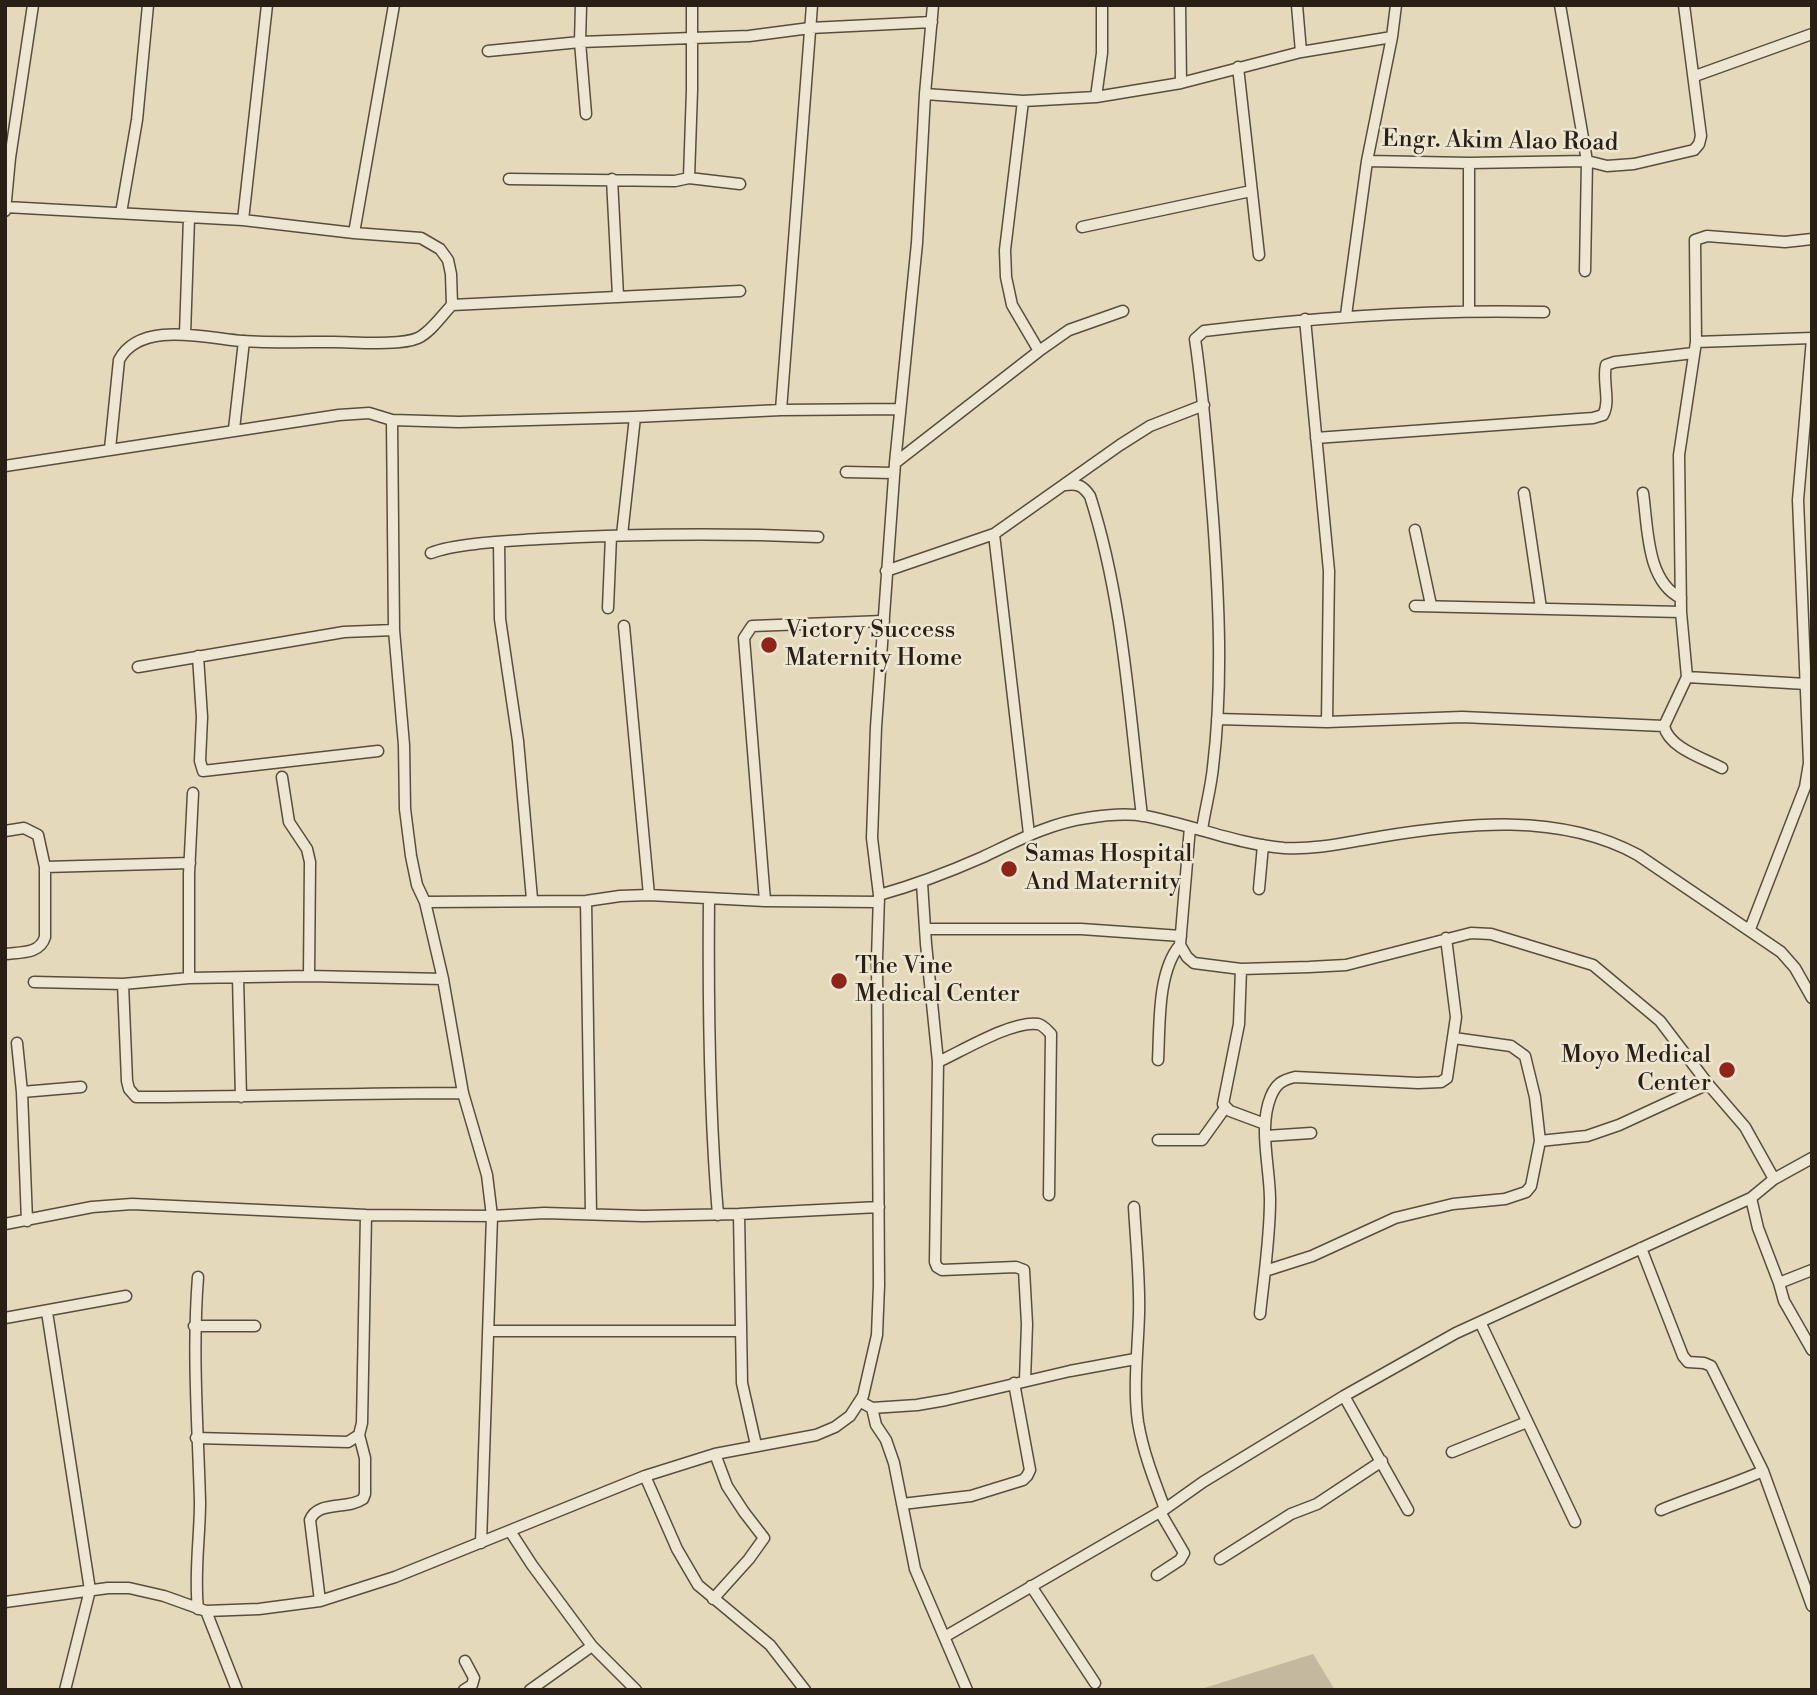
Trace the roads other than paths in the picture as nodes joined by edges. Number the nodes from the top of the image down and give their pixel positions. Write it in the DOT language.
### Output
graph roads {
  1 [pos="33,5"];
  2 [pos="148,5"];
  3 [pos="267,5"];
  4 [pos="394,5"];
  5 [pos="580,5"];
  6 [pos="692,5"];
  7 [pos="811,5"];
  8 [pos="933,5"];
  9 [pos="1102,5"];
  10 [pos="1180,5"];
  11 [pos="1297,5"];
  12 [pos="1395,5"];
  13 [pos="1560,5"];
  14 [pos="1684,5"];
  15 [pos="932,22"];
  16 [pos="810,28"];
  17 [pos="1812,34"];
  18 [pos="692,36"];
  19 [pos="1392,37"];
  20 [pos="580,42"];
  21 [pos="488,51"];
  22 [pos="1301,52"];
  23 [pos="1238,67"];
  24 [pos="1695,76"];
  25 [pos="1181,83"];
  26 [pos="925,94"];
  27 [pos="1096,97"];
  28 [pos="1023,101"];
  29 [pos="586,114"];
  30 [pos="1367,161"];
  31 [pos="1587,161"];
  32 [pos="1469,163"];
  33 [pos="688,178"];
  34 [pos="509,179"];
  35 [pos="612,179"];
  36 [pos="740,184"];
  37 [pos="1251,191"];
  38 [pos="5,209"];
  39 [pos="121,213"];
  40 [pos="188,218"];
  41 [pos="243,220"];
  42 [pos="1082,227"];
  43 [pos="354,233"];
  44 [pos="1812,239"];
  45 [pos="1259,255"];
  46 [pos="1585,271"];
  47 [pos="740,291"];
  48 [pos="618,296"];
  49 [pos="452,305"];
  50 [pos="1469,310"];
  51 [pos="1123,311"];
  52 [pos="1544,312"];
  53 [pos="1346,315"];
  54 [pos="1305,319"];
  55 [pos="185,334"];
  56 [pos="1812,338"];
  57 [pos="244,341"];
  58 [pos="1695,348"];
  59 [pos="1039,351"];
  60 [pos="1205,405"];
  61 [pos="900,409"];
  62 [pos="781,410"];
  63 [pos="635,417"];
  64 [pos="392,420"];
  65 [pos="234,429"];
  66 [pos="1316,438"];
  67 [pos="110,449"];
  68 [pos="5,466"];
  69 [pos="895,468"];
  70 [pos="846,472"];
  71 [pos="1065,485"];
  72 [pos="1524,493"];
  73 [pos="1643,493"];
  74 [pos="1415,530"];
  75 [pos="994,534"];
  76 [pos="616,535"];
  77 [pos="818,537"];
  78 [pos="499,542"];
  79 [pos="431,553"];
  80 [pos="886,570"];
  81 [pos="1681,598"];
  82 [pos="1430,605"];
  83 [pos="1415,606"];
  84 [pos="608,608"];
  85 [pos="1541,608"];
  86 [pos="1681,612"];
  87 [pos="884,621"];
  88 [pos="624,626"];
  89 [pos="394,630"];
  90 [pos="198,656"];
  91 [pos="138,667"];
  92 [pos="1687,677"];
  93 [pos="1806,684"];
  94 [pos="1217,719"];
  95 [pos="1327,722"];
  96 [pos="1664,726"];
  97 [pos="378,751"];
  98 [pos="1721,768"];
  99 [pos="282,777"];
  100 [pos="193,793"];
  101 [pos="1142,816"];
  102 [pos="1190,827"];
  103 [pos="1202,830"];
  104 [pos="5,831"];
  105 [pos="1029,834"];
  106 [pos="1263,845"];
  107 [pos="190,863"];
  108 [pos="45,867"];
  109 [pos="922,883"];
  110 [pos="1259,889"];
  111 [pos="649,895"];
  112 [pos="879,898"];
  113 [pos="532,899"];
  114 [pos="709,899"];
  115 [pos="586,901"];
  116 [pos="765,901"];
  117 [pos="425,902"];
  118 [pos="925,929"];
  119 [pos="1750,929"];
  120 [pos="1446,938"];
  121 [pos="1181,941"];
  122 [pos="5,954"];
  123 [pos="1241,969"];
  124 [pos="309,976"];
  125 [pos="189,978"];
  126 [pos="238,978"];
  127 [pos="443,979"];
  128 [pos="34,982"];
  129 [pos="123,984"];
  130 [pos="1812,998"];
  131 [pos="1454,1038"];
  132 [pos="18,1043"];
  133 [pos="1158,1060"];
  134 [pos="938,1062"];
  135 [pos="1708,1084"];
  136 [pos="81,1087"];
  137 [pos="22,1092"];
  138 [pos="463,1093"];
  139 [pos="241,1097"];
  140 [pos="1225,1108"];
  141 [pos="1265,1124"];
  142 [pos="1311,1133"];
  143 [pos="1266,1136"];
  144 [pos="1158,1140"];
  145 [pos="1540,1141"];
  146 [pos="1812,1158"];
  147 [pos="1774,1180"];
  148 [pos="1049,1195"];
  149 [pos="1751,1198"];
  150 [pos="879,1207"];
  151 [pos="1134,1207"];
  152 [pos="366,1214"];
  153 [pos="591,1214"];
  154 [pos="739,1214"];
  155 [pos="718,1215"];
  156 [pos="492,1216"];
  157 [pos="27,1220"];
  158 [pos="5,1224"];
  159 [pos="1641,1248"];
  160 [pos="1812,1270"];
  161 [pos="1265,1271"];
  162 [pos="198,1277"];
  163 [pos="1779,1283"];
  164 [pos="125,1296"];
  165 [pos="47,1312"];
  166 [pos="1260,1314"];
  167 [pos="5,1318"];
  168 [pos="1481,1324"];
  169 [pos="194,1326"];
  170 [pos="255,1326"];
  171 [pos="488,1331"];
  172 [pos="740,1331"];
  173 [pos="1812,1350"];
  174 [pos="1135,1359"];
  175 [pos="1020,1382"];
  176 [pos="1344,1396"];
  177 [pos="866,1405"];
  178 [pos="1527,1422"];
  179 [pos="359,1436"];
  180 [pos="196,1438"];
  181 [pos="756,1445"];
  182 [pos="1452,1452"];
  183 [pos="715,1454"];
  184 [pos="1382,1461"];
  185 [pos="1763,1471"];
  186 [pos="645,1476"];
  187 [pos="902,1504"];
  188 [pos="1162,1510"];
  189 [pos="1408,1510"];
  190 [pos="1661,1510"];
  191 [pos="1575,1522"];
  192 [pos="510,1531"];
  193 [pos="481,1543"];
  194 [pos="1220,1559"];
  195 [pos="1157,1575"];
  196 [pos="1031,1586"];
  197 [pos="90,1590"];
  198 [pos="713,1599"];
  199 [pos="320,1601"];
  200 [pos="5,1602"];
  201 [pos="1812,1606"];
  202 [pos="202,1610"];
  203 [pos="946,1636"];
  204 [pos="592,1646"];
  205 [pos="465,1661"];
  206 [pos="1095,1683"];
  207 [pos="65,1690"];
  208 [pos="237,1690"];
  209 [pos="464,1690"];
  210 [pos="530,1690"];
  211 [pos="636,1690"];
  212 [pos="806,1690"];
  213 [pos="967,1690"];
  1 -- 38 [label="street"];
  2 -- 39 [label="street"];
  3 -- 41 [label="street"];
  4 -- 43 [label="street"];
  5 -- 20 [label="street"];
  6 -- 18 [label="street"];
  7 -- 16 [label="street"];
  8 -- 15 [label="street"];
  9 -- 27 [label="street"];
  10 -- 25 [label="street"];
  11 -- 22 [label="street"];
  12 -- 19 [label="street"];
  13 -- 31 [label="street"];
  14 -- 24 [label="street, Engr. Akim Alao Road"];
  15 -- 16 [label="street"];
  15 -- 26 [label="street"];
  16 -- 18 [label="street"];
  16 -- 62 [label="street"];
  17 -- 24 [label="street"];
  18 -- 20 [label="street"];
  18 -- 33 [label="street"];
  19 -- 22 [label="street"];
  19 -- 30 [label="street"];
  20 -- 21 [label="street"];
  20 -- 29 [label="street"];
  22 -- 23 [label="street"];
  23 -- 25 [label="street"];
  23 -- 37 [label="street"];
  24 -- 31 [label="street, Engr. Akim Alao Road"];
  25 -- 27 [label="street"];
  26 -- 28 [label="street"];
  26 -- 61 [label="street"];
  27 -- 28 [label="street"];
  28 -- 59 [label="street"];
  30 -- 32 [label="street, Engr. Akim Alao Road"];
  30 -- 53 [label="street"];
  31 -- 32 [label="street, Engr. Akim Alao Road"];
  31 -- 46 [label="street"];
  32 -- 50 [label="street"];
  33 -- 35 [label="street"];
  33 -- 36 [label="street"];
  34 -- 35 [label="street"];
  35 -- 48 [label="street"];
  37 -- 42 [label="street"];
  37 -- 45 [label="street"];
  38 -- 39 [label="street"];
  39 -- 40 [label="street"];
  40 -- 41 [label="street"];
  40 -- 55 [label="street"];
  41 -- 43 [label="street"];
  43 -- 49 [label="street"];
  44 -- 58 [label="street"];
  47 -- 48 [label="street"];
  48 -- 49 [label="street"];
  49 -- 57 [label="street"];
  50 -- 52 [label="street"];
  50 -- 53 [label="street"];
  51 -- 59 [label="street"];
  53 -- 54 [label="street"];
  54 -- 60 [label="street"];
  54 -- 66 [label="street"];
  55 -- 57 [label="street"];
  55 -- 67 [label="street"];
  56 -- 58 [label="street"];
  56 -- 93 [label="street"];
  57 -- 65 [label="street"];
  58 -- 66 [label="street"];
  58 -- 81 [label="street"];
  59 -- 69 [label="street"];
  60 -- 71 [label="street"];
  60 -- 94 [label="street"];
  61 -- 62 [label="street"];
  61 -- 69 [label="street"];
  62 -- 63 [label="street"];
  63 -- 64 [label="street"];
  63 -- 76 [label="street"];
  64 -- 65 [label="street"];
  64 -- 89 [label="street"];
  65 -- 67 [label="street"];
  66 -- 95 [label="street"];
  67 -- 68 [label="street"];
  69 -- 70 [label="street"];
  69 -- 80 [label="street"];
  71 -- 75 [label="street"];
  71 -- 101 [label="street"];
  72 -- 85 [label="street"];
  73 -- 81 [label="street"];
  74 -- 82 [label="street"];
  75 -- 80 [label="street"];
  75 -- 105 [label="street"];
  76 -- 77 [label="street"];
  76 -- 78 [label="street"];
  76 -- 84 [label="street"];
  78 -- 79 [label="street"];
  78 -- 113 [label="street"];
  80 -- 87 [label="street"];
  81 -- 86 [label="street"];
  82 -- 83 [label="street"];
  82 -- 85 [label="street"];
  85 -- 86 [label="street"];
  86 -- 92 [label="street"];
  87 -- 112 [label="street"];
  87 -- 116 [label="street"];
  88 -- 111 [label="street"];
  89 -- 90 [label="street"];
  89 -- 117 [label="street"];
  90 -- 91 [label="street"];
  90 -- 97 [label="street"];
  92 -- 93 [label="street"];
  92 -- 96 [label="street"];
  93 -- 119 [label="street"];
  94 -- 95 [label="street"];
  94 -- 103 [label="street"];
  95 -- 96 [label="street"];
  96 -- 98 [label="street"];
  99 -- 124 [label="street"];
  100 -- 107 [label="street"];
  101 -- 102 [label="street"];
  101 -- 105 [label="street"];
  102 -- 103 [label="street"];
  102 -- 121 [label="street"];
  103 -- 106 [label="street"];
  104 -- 108 [label="street"];
  105 -- 109 [label="street"];
  106 -- 110 [label="street"];
  106 -- 119 [label="street"];
  107 -- 108 [label="street"];
  107 -- 125 [label="street"];
  108 -- 122 [label="street"];
  109 -- 112 [label="street"];
  109 -- 118 [label="street"];
  111 -- 114 [label="street"];
  111 -- 115 [label="street"];
  112 -- 116 [label="street"];
  112 -- 150 [label="street"];
  113 -- 115 [label="street"];
  113 -- 117 [label="street"];
  114 -- 116 [label="street"];
  114 -- 155 [label="street"];
  115 -- 153 [label="street"];
  117 -- 127 [label="street"];
  118 -- 121 [label="street"];
  118 -- 134 [label="street"];
  119 -- 130 [label="street"];
  120 -- 123 [label="street"];
  120 -- 131 [label="street"];
  120 -- 135 [label="street"];
  121 -- 123 [label="street"];
  121 -- 133 [label="street"];
  123 -- 140 [label="street"];
  124 -- 126 [label="street"];
  124 -- 127 [label="street"];
  125 -- 126 [label="street"];
  125 -- 129 [label="street"];
  126 -- 139 [label="street"];
  127 -- 138 [label="street"];
  128 -- 129 [label="street"];
  129 -- 139 [label="street"];
  131 -- 141 [label="street"];
  131 -- 145 [label="street"];
  132 -- 137 [label="street"];
  134 -- 148 [label="street"];
  134 -- 175 [label="street"];
  135 -- 145 [label="street"];
  135 -- 147 [label="street"];
  136 -- 137 [label="street"];
  137 -- 157 [label="street"];
  138 -- 139 [label="street"];
  138 -- 156 [label="street"];
  140 -- 141 [label="street"];
  140 -- 144 [label="street"];
  141 -- 143 [label="street"];
  142 -- 143 [label="street"];
  143 -- 161 [label="street"];
  145 -- 161 [label="street"];
  146 -- 147 [label="street"];
  147 -- 149 [label="street"];
  149 -- 159 [label="street"];
  149 -- 163 [label="street"];
  150 -- 154 [label="street"];
  150 -- 177 [label="street"];
  151 -- 174 [label="street"];
  152 -- 156 [label="street"];
  152 -- 157 [label="street"];
  152 -- 179 [label="street"];
  153 -- 155 [label="street"];
  153 -- 156 [label="street"];
  154 -- 155 [label="street"];
  154 -- 172 [label="street"];
  156 -- 171 [label="street"];
  157 -- 158 [label="street"];
  159 -- 168 [label="street"];
  159 -- 185 [label="street"];
  160 -- 163 [label="street"];
  161 -- 166 [label="street"];
  162 -- 169 [label="street"];
  163 -- 173 [label="street"];
  164 -- 165 [label="street"];
  165 -- 167 [label="street"];
  165 -- 197 [label="street"];
  168 -- 176 [label="street"];
  168 -- 178 [label="street"];
  169 -- 170 [label="street"];
  169 -- 180 [label="street"];
  171 -- 172 [label="street"];
  171 -- 193 [label="street"];
  172 -- 181 [label="street"];
  174 -- 175 [label="street"];
  174 -- 188 [label="street"];
  175 -- 177 [label="street"];
  175 -- 187 [label="street"];
  176 -- 184 [label="street"];
  176 -- 188 [label="street"];
  177 -- 181 [label="street"];
  177 -- 187 [label="street"];
  178 -- 182 [label="street"];
  178 -- 191 [label="street"];
  179 -- 180 [label="street"];
  179 -- 199 [label="street"];
  180 -- 202 [label="street"];
  181 -- 183 [label="street"];
  183 -- 186 [label="street"];
  183 -- 198 [label="street"];
  184 -- 189 [label="street"];
  184 -- 194 [label="street"];
  185 -- 190 [label="street"];
  185 -- 201 [label="street"];
  186 -- 192 [label="street"];
  186 -- 198 [label="street"];
  187 -- 203 [label="street"];
  188 -- 195 [label="street"];
  188 -- 196 [label="street"];
  192 -- 193 [label="street"];
  192 -- 204 [label="street"];
  193 -- 199 [label="street"];
  196 -- 203 [label="street"];
  196 -- 206 [label="street"];
  197 -- 200 [label="street"];
  197 -- 202 [label="street"];
  197 -- 207 [label="street"];
  198 -- 212 [label="street"];
  199 -- 202 [label="street"];
  202 -- 208 [label="street"];
  203 -- 213 [label="street"];
  204 -- 210 [label="street"];
  204 -- 211 [label="street"];
  205 -- 209 [label="street"];
}
